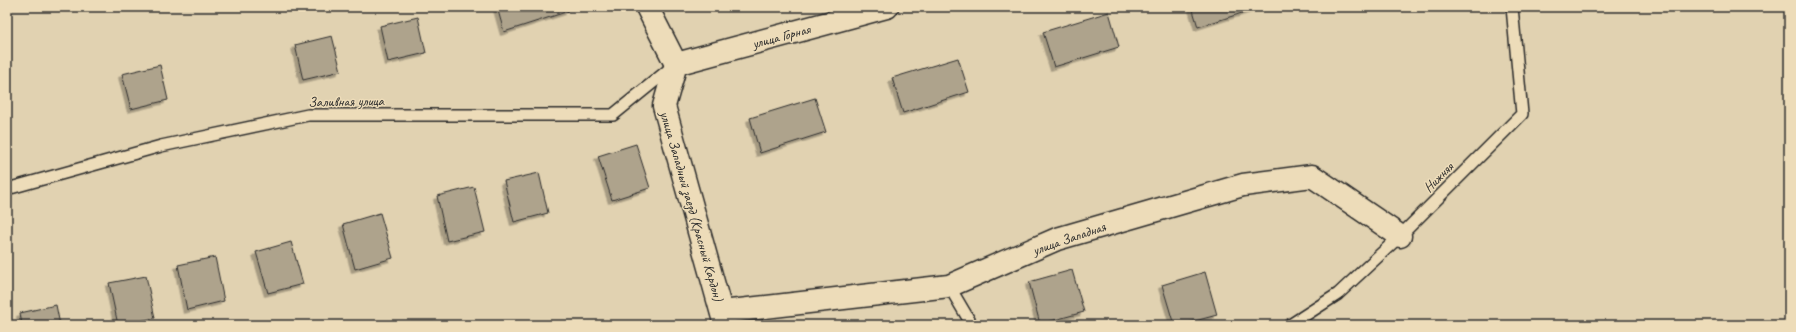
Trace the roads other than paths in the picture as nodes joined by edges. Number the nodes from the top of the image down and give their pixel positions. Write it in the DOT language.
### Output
graph roads {
  1 [pos="647,7"];
  2 [pos="887,7"];
  3 [pos="1512,7"];
  4 [pos="676,64"];
  5 [pos="7,189"];
  6 [pos="1400,236"];
  7 [pos="949,286"];
  8 [pos="724,319"];
  9 [pos="972,325"];
  10 [pos="1290,325"];
  1 -- 4 [label="street"];
  2 -- 4 [label="street, улица Горная"];
  3 -- 6 [label="lane, Нижняя"];
  4 -- 5 [label="lane, Заливная улица"];
  4 -- 8 [label="street, улица Западный заезд (Красный Кардон)"];
  6 -- 7 [label="street, улица Западная"];
  6 -- 10 [label="lane, Нижняя"];
  7 -- 8 [label="street, улица Западная"];
  7 -- 9 [label="lane"];
}
